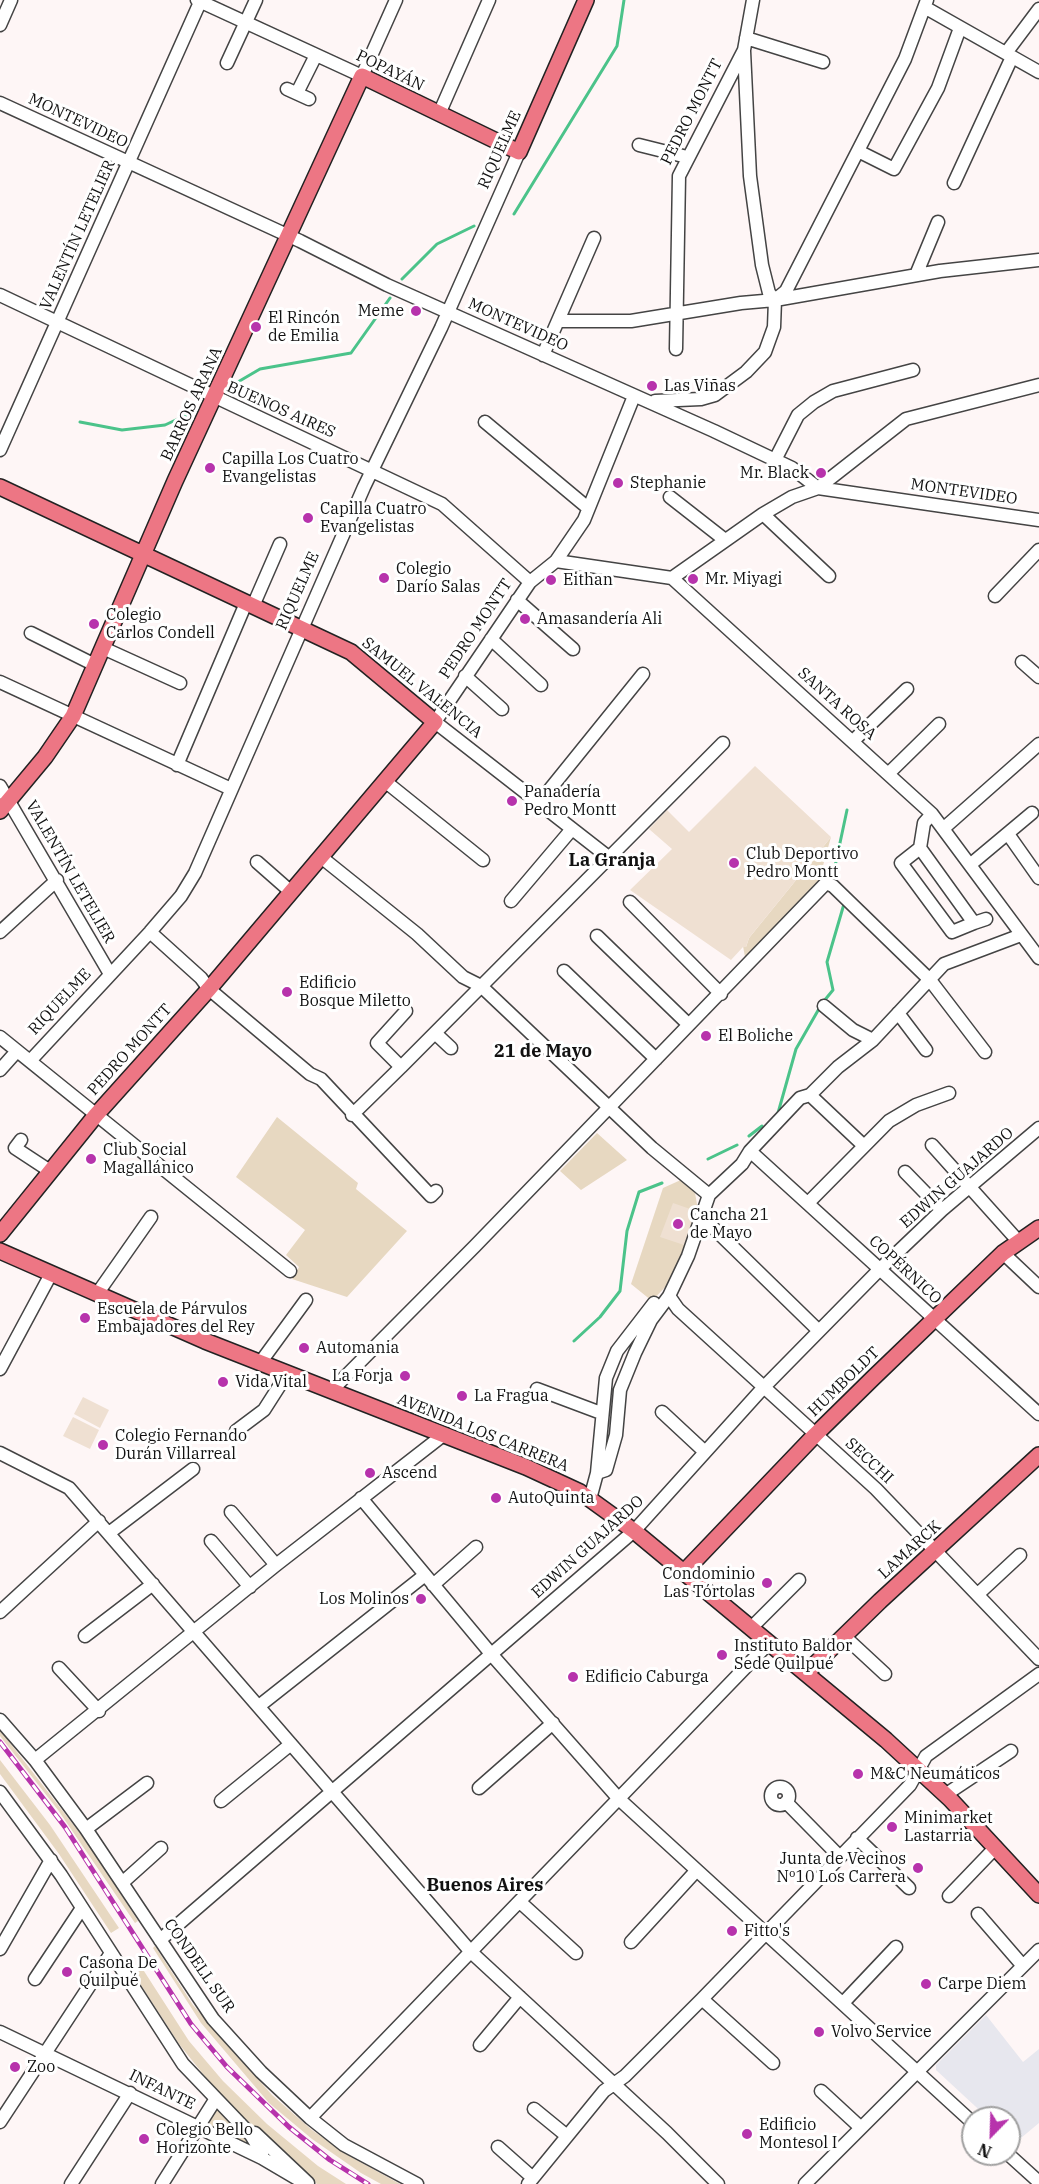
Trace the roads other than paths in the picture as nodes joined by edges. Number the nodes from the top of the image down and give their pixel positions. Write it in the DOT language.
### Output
graph roads {
  1 [pos="11,0"];
  2 [pos="256,0"];
  3 [pos="396,0"];
  4 [pos="489,0"];
  5 [pos="586,0"];
  6 [pos="753,0"];
  7 [pos="200,1"];
  8 [pos="927,4"];
  9 [pos="1039,9"];
  10 [pos="246,22"];
  11 [pos="0,25"];
  12 [pos="960,28"];
  13 [pos="745,44"];
  14 [pos="315,55"];
  15 [pos="1009,55"];
  16 [pos="823,62"];
  17 [pos="227,63"];
  18 [pos="1039,72"];
  19 [pos="362,76"];
  20 [pos="298,94"];
  21 [pos="0,103"];
  22 [pos="439,114"];
  23 [pos="639,146"];
  24 [pos="858,151"];
  25 [pos="519,152"];
  26 [pos="687,157"];
  27 [pos="129,163"];
  28 [pos="954,183"];
  29 [pos="938,222"];
  30 [pos="288,236"];
  31 [pos="594,238"];
  32 [pos="1039,260"];
  33 [pos="916,275"];
  34 [pos="0,295"];
  35 [pos="775,300"];
  36 [pos="448,312"];
  37 [pos="677,314"];
  38 [pos="558,321"];
  39 [pos="57,323"];
  40 [pos="676,349"];
  41 [pos="543,355"];
  42 [pos="913,370"];
  43 [pos="1039,385"];
  44 [pos="634,396"];
  45 [pos="215,398"];
  46 [pos="651,401"];
  47 [pos="484,422"];
  48 [pos="0,450"];
  49 [pos="776,460"];
  50 [pos="372,469"];
  51 [pos="0,488"];
  52 [pos="818,488"];
  53 [pos="670,497"];
  54 [pos="588,508"];
  55 [pos="764,514"];
  56 [pos="1039,520"];
  57 [pos="725,540"];
  58 [pos="280,544"];
  59 [pos="1039,550"];
  60 [pos="144,556"];
  61 [pos="556,561"];
  62 [pos="829,576"];
  63 [pos="672,578"];
  64 [pos="530,582"];
  65 [pos="994,596"];
  66 [pos="517,600"];
  67 [pos="249,604"];
  68 [pos="301,629"];
  69 [pos="31,633"];
  70 [pos="491,639"];
  71 [pos="103,648"];
  72 [pos="573,649"];
  73 [pos="1022,662"];
  74 [pos="95,665"];
  75 [pos="643,674"];
  76 [pos="465,676"];
  77 [pos="1039,677"];
  78 [pos="0,682"];
  79 [pos="180,683"];
  80 [pos="541,685"];
  81 [pos="907,689"];
  82 [pos="502,709"];
  83 [pos="73,716"];
  84 [pos="435,722"];
  85 [pos="939,724"];
  86 [pos="853,741"];
  87 [pos="723,743"];
  88 [pos="1039,744"];
  89 [pos="177,765"];
  90 [pos="889,773"];
  91 [pos="386,782"];
  92 [pos="0,786"];
  93 [pos="231,789"];
  94 [pos="538,804"];
  95 [pos="5,806"];
  96 [pos="1032,813"];
  97 [pos="932,814"];
  98 [pos="944,828"];
  99 [pos="572,829"];
  100 [pos="1008,834"];
  101 [pos="920,848"];
  102 [pos="607,856"];
  103 [pos="321,857"];
  104 [pos="483,860"];
  105 [pos="257,862"];
  106 [pos="971,864"];
  107 [pos="1039,878"];
  108 [pos="57,880"];
  109 [pos="290,891"];
  110 [pos="511,901"];
  111 [pos="630,902"];
  112 [pos="0,932"];
  113 [pos="150,932"];
  114 [pos="1021,935"];
  115 [pos="597,936"];
  116 [pos="1039,958"];
  117 [pos="564,971"];
  118 [pos="110,974"];
  119 [pos="930,980"];
  120 [pos="480,986"];
  121 [pos="209,989"];
  122 [pos="721,994"];
  123 [pos="824,1005"];
  124 [pos="406,1011"];
  125 [pos="898,1013"];
  126 [pos="688,1024"];
  127 [pos="435,1033"];
  128 [pos="0,1037"];
  129 [pos="873,1040"];
  130 [pos="451,1048"];
  131 [pos="926,1050"];
  132 [pos="17,1051"];
  133 [pos="985,1052"];
  134 [pos="656,1059"];
  135 [pos="30,1061"];
  136 [pos="400,1067"];
  137 [pos="0,1070"];
  138 [pos="949,1093"];
  139 [pos="810,1095"];
  140 [pos="609,1108"];
  141 [pos="352,1114"];
  142 [pos="96,1115"];
  143 [pos="1039,1128"];
  144 [pos="21,1140"];
  145 [pos="863,1145"];
  146 [pos="932,1145"];
  147 [pos="750,1151"];
  148 [pos="50,1171"];
  149 [pos="905,1172"];
  150 [pos="970,1186"];
  151 [pos="436,1191"];
  152 [pos="709,1195"];
  153 [pos="808,1203"];
  154 [pos="942,1210"];
  155 [pos="701,1216"];
  156 [pos="151,1217"];
  157 [pos="1039,1228"];
  158 [pos="0,1234"];
  159 [pos="1019,1242"];
  160 [pos="0,1251"];
  161 [pos="1003,1253"];
  162 [pos="880,1269"];
  163 [pos="290,1271"];
  164 [pos="51,1274"];
  165 [pos="1039,1287"];
  166 [pos="97,1294"];
  167 [pos="669,1296"];
  168 [pos="306,1300"];
  169 [pos="935,1320"];
  170 [pos="819,1331"];
  171 [pos="260,1363"];
  172 [pos="0,1369"];
  173 [pos="286,1374"];
  174 [pos="763,1388"];
  175 [pos="537,1389"];
  176 [pos="331,1391"];
  177 [pos="662,1412"];
  178 [pos="602,1413"];
  179 [pos="1039,1413"];
  180 [pos="236,1431"];
  181 [pos="815,1435"];
  182 [pos="442,1436"];
  183 [pos="705,1452"];
  184 [pos="0,1453"];
  185 [pos="1039,1455"];
  186 [pos="193,1469"];
  187 [pos="597,1473"];
  188 [pos="362,1498"];
  189 [pos="590,1499"];
  190 [pos="231,1512"];
  191 [pos="99,1521"];
  192 [pos="634,1532"];
  193 [pos="109,1533"];
  194 [pos="211,1541"];
  195 [pos="476,1547"];
  196 [pos="937,1551"];
  197 [pos="1020,1555"];
  198 [pos="276,1565"];
  199 [pos="684,1572"];
  200 [pos="429,1580"];
  201 [pos="799,1580"];
  202 [pos="153,1584"];
  203 [pos="250,1587"];
  204 [pos="978,1594"];
  205 [pos="0,1612"];
  206 [pos="751,1628"];
  207 [pos="195,1634"];
  208 [pos="85,1636"];
  209 [pos="844,1636"];
  210 [pos="769,1643"];
  211 [pos="492,1655"];
  212 [pos="1039,1659"];
  213 [pos="59,1668"];
  214 [pos="806,1673"];
  215 [pos="885,1674"];
  216 [pos="1039,1674"];
  217 [pos="259,1706"];
  218 [pos="99,1711"];
  219 [pos="0,1719"];
  220 [pos="553,1723"];
  221 [pos="291,1744"];
  222 [pos="1011,1751"];
  223 [pos="35,1760"];
  224 [pos="918,1769"];
  225 [pos="147,1783"];
  226 [pos="479,1788"];
  227 [pos="333,1791"];
  228 [pos="0,1792"];
  229 [pos="945,1795"];
  230 [pos="618,1799"];
  231 [pos="221,1801"];
  232 [pos="786,1803"];
  233 [pos="86,1830"];
  234 [pos="857,1838"];
  235 [pos="161,1848"];
  236 [pos="996,1848"];
  237 [pos="839,1856"];
  238 [pos="51,1860"];
  239 [pos="696,1871"];
  240 [pos="122,1883"];
  241 [pos="909,1888"];
  242 [pos="1037,1889"];
  243 [pos="950,1896"];
  244 [pos="520,1902"];
  245 [pos="82,1908"];
  246 [pos="978,1914"];
  247 [pos="766,1934"];
  248 [pos="160,1940"];
  249 [pos="631,1942"];
  250 [pos="896,1947"];
  251 [pos="0,1949"];
  252 [pos="1039,1950"];
  253 [pos="471,1952"];
  254 [pos="111,1953"];
  255 [pos="576,1953"];
  256 [pos="1023,1966"];
  257 [pos="35,1979"];
  258 [pos="520,1998"];
  259 [pos="702,1999"];
  260 [pos="843,2003"];
  261 [pos="0,2032"];
  262 [pos="480,2045"];
  263 [pos="46,2054"];
  264 [pos="773,2063"];
  265 [pos="916,2070"];
  266 [pos="615,2085"];
  267 [pos="821,2091"];
  268 [pos="130,2093"];
  269 [pos="215,2100"];
  270 [pos="534,2109"];
  271 [pos="226,2110"];
  272 [pos="961,2112"];
  273 [pos="310,2118"];
  274 [pos="0,2122"];
  275 [pos="199,2127"];
  276 [pos="860,2127"];
  277 [pos="567,2136"];
  278 [pos="498,2147"];
  279 [pos="262,2158"];
  280 [pos="1021,2166"];
  281 [pos="530,2181"];
  282 [pos="1039,2182"];
  283 [pos="71,2184"];
  284 [pos="162,2184"];
  285 [pos="308,2184"];
  286 [pos="417,2184"];
  287 [pos="718,2184"];
  288 [pos="805,2184"];
  1 -- 11 [label="street"];
  2 -- 10 [label="street"];
  3 -- 19 [label="street, BARROS ARANA"];
  4 -- 22 [label="street"];
  5 -- 25 [label="main road, RIQUELME"];
  6 -- 13 [label="street, PEDRO MONTT"];
  7 -- 10 [label="street, POPAYÁN"];
  7 -- 27 [label="street, VALENTÍN LETELIER"];
  8 -- 12 [label="street"];
  8 -- 24 [label="street"];
  9 -- 15 [label="street"];
  10 -- 14 [label="street, POPAYÁN"];
  10 -- 17 [label="street"];
  12 -- 15 [label="street"];
  12 -- 24 [label="street"];
  13 -- 16 [label="street"];
  13 -- 26 [label="street, PEDRO MONTT"];
  13 -- 35 [label="street"];
  14 -- 19 [label="street, POPAYÁN"];
  14 -- 20 [label="street"];
  15 -- 18 [label="street"];
  15 -- 28 [label="street"];
  19 -- 22 [label="main road, POPAYÁN"];
  19 -- 30 [label="main road, BARROS ARANA"];
  21 -- 27 [label="street, MONTEVIDEO"];
  22 -- 25 [label="main road, POPAYÁN"];
  23 -- 26 [label="street"];
  24 -- 35 [label="street"];
  25 -- 36 [label="street, RIQUELME"];
  26 -- 37 [label="street, PEDRO MONTT"];
  27 -- 30 [label="street, MONTEVIDEO"];
  27 -- 39 [label="street, VALENTÍN LETELIER"];
  29 -- 33 [label="street"];
  30 -- 36 [label="street, MONTEVIDEO"];
  30 -- 45 [label="main road, BARROS ARANA"];
  31 -- 38 [label="street"];
  32 -- 33 [label="street"];
  33 -- 35 [label="street"];
  34 -- 39 [label="street, BUENOS AIRES"];
  35 -- 37 [label="street"];
  35 -- 46 [label="street"];
  36 -- 41 [label="street, MONTEVIDEO"];
  36 -- 50 [label="street, RIQUELME"];
  37 -- 38 [label="street"];
  37 -- 40 [label="street, PEDRO MONTT"];
  38 -- 41 [label="street"];
  39 -- 45 [label="street, BUENOS AIRES"];
  39 -- 48 [label="street, VALENTÍN LETELIER"];
  41 -- 44 [label="street, MONTEVIDEO"];
  42 -- 49 [label="street"];
  43 -- 52 [label="street"];
  44 -- 46 [label="street, MONTEVIDEO"];
  44 -- 54 [label="street, PEDRO MONTT"];
  45 -- 50 [label="street, BUENOS AIRES"];
  45 -- 60 [label="main road, BARROS ARANA"];
  46 -- 49 [label="street, MONTEVIDEO"];
  47 -- 54 [label="street"];
  49 -- 52 [label="street, MONTEVIDEO"];
  50 -- 64 [label="street, BUENOS AIRES"];
  50 -- 68 [label="street, RIQUELME"];
  51 -- 60 [label="main road, SAMUEL VALENCIA"];
  52 -- 55 [label="street"];
  52 -- 56 [label="street, MONTEVIDEO"];
  53 -- 57 [label="street"];
  54 -- 61 [label="street, PEDRO MONTT"];
  55 -- 57 [label="street"];
  55 -- 62 [label="street"];
  57 -- 63 [label="street"];
  58 -- 67 [label="street"];
  59 -- 65 [label="street"];
  60 -- 67 [label="main road, SAMUEL VALENCIA"];
  60 -- 71 [label="main road, BARROS ARANA"];
  61 -- 63 [label="street"];
  61 -- 64 [label="street, PEDRO MONTT"];
  63 -- 86 [label="street, SANTA ROSA"];
  64 -- 66 [label="street, PEDRO MONTT"];
  66 -- 70 [label="street, PEDRO MONTT"];
  66 -- 72 [label="street"];
  67 -- 68 [label="main road, SAMUEL VALENCIA"];
  67 -- 89 [label="street"];
  68 -- 84 [label="main road, SAMUEL VALENCIA"];
  68 -- 93 [label="street, RIQUELME"];
  69 -- 74 [label="street"];
  70 -- 76 [label="street, PEDRO MONTT"];
  70 -- 80 [label="street"];
  71 -- 74 [label="main road, BARROS ARANA"];
  71 -- 79 [label="street"];
  73 -- 77 [label="street"];
  74 -- 83 [label="main road, BARROS ARANA"];
  75 -- 94 [label="street"];
  76 -- 82 [label="street"];
  76 -- 84 [label="street, PEDRO MONTT"];
  78 -- 83 [label="street"];
  81 -- 86 [label="street"];
  83 -- 89 [label="street"];
  83 -- 95 [label="main road, BARROS ARANA"];
  84 -- 91 [label="main road, PEDRO MONTT"];
  84 -- 94 [label="street, SAMUEL VALENCIA"];
  85 -- 90 [label="street"];
  86 -- 90 [label="street, SANTA ROSA"];
  87 -- 102 [label="street"];
  88 -- 98 [label="street"];
  89 -- 93 [label="street"];
  90 -- 97 [label="street, SANTA ROSA"];
  91 -- 103 [label="main road, PEDRO MONTT"];
  91 -- 104 [label="street"];
  92 -- 95 [label="street, VALENTÍN LETELIER"];
  93 -- 113 [label="street, RIQUELME"];
  94 -- 99 [label="street, SAMUEL VALENCIA"];
  95 -- 108 [label="street, VALENTÍN LETELIER"];
  96 -- 100 [label="street"];
  97 -- 98 [label="street, SANTA ROSA"];
  97 -- 101 [label="street"];
  98 -- 106 [label="street, SANTA ROSA"];
  99 -- 102 [label="street, SAMUEL VALENCIA"];
  99 -- 110 [label="street"];
  100 -- 106 [label="street"];
  100 -- 107 [label="street"];
  101 -- 101 [label="street"];
  102 -- 120 [label="street"];
  103 -- 109 [label="main road, PEDRO MONTT"];
  103 -- 120 [label="street"];
  105 -- 109 [label="street"];
  106 -- 114 [label="street, SANTA ROSA"];
  108 -- 112 [label="street"];
  108 -- 118 [label="street, VALENTÍN LETELIER"];
  109 -- 121 [label="main road, PEDRO MONTT"];
  111 -- 122 [label="street"];
  113 -- 118 [label="street, RIQUELME"];
  113 -- 121 [label="street"];
  114 -- 116 [label="street, SANTA ROSA"];
  114 -- 119 [label="street"];
  115 -- 126 [label="street"];
  117 -- 134 [label="street"];
  118 -- 135 [label="street, RIQUELME"];
  119 -- 122 [label="street"];
  119 -- 125 [label="street"];
  119 -- 133 [label="street"];
  120 -- 127 [label="street"];
  120 -- 140 [label="street"];
  121 -- 141 [label="street"];
  121 -- 142 [label="main road, PEDRO MONTT"];
  122 -- 126 [label="street"];
  123 -- 129 [label="street"];
  124 -- 136 [label="street"];
  125 -- 129 [label="street"];
  125 -- 131 [label="street"];
  126 -- 134 [label="street"];
  127 -- 130 [label="street"];
  127 -- 136 [label="street"];
  128 -- 132 [label="street"];
  129 -- 139 [label="street"];
  132 -- 135 [label="street"];
  132 -- 137 [label="street, RIQUELME"];
  134 -- 140 [label="street"];
  135 -- 142 [label="street"];
  136 -- 141 [label="street"];
  138 -- 145 [label="street"];
  139 -- 145 [label="street"];
  139 -- 147 [label="street"];
  140 -- 152 [label="street"];
  140 -- 176 [label="street"];
  141 -- 151 [label="street"];
  142 -- 148 [label="main road, PEDRO MONTT"];
  142 -- 163 [label="street"];
  143 -- 150 [label="street, EDWIN GUAJARDO"];
  144 -- 148 [label="street"];
  145 -- 153 [label="street"];
  146 -- 150 [label="street"];
  147 -- 152 [label="street"];
  147 -- 153 [label="street, COPÉRNICO"];
  148 -- 158 [label="main road, PEDRO MONTT"];
  149 -- 154 [label="street"];
  150 -- 154 [label="street, EDWIN GUAJARDO"];
  150 -- 159 [label="street"];
  152 -- 155 [label="street"];
  153 -- 162 [label="street, COPÉRNICO"];
  154 -- 162 [label="street, EDWIN GUAJARDO"];
  155 -- 167 [label="street"];
  155 -- 170 [label="street"];
  156 -- 166 [label="street"];
  157 -- 159 [label="main road, HUMBOLDT"];
  159 -- 161 [label="main road, HUMBOLDT"];
  160 -- 164 [label="main road, AVENIDA LOS CARRERA"];
  161 -- 165 [label="street"];
  161 -- 169 [label="main road, HUMBOLDT"];
  162 -- 169 [label="street, COPÉRNICO"];
  162 -- 170 [label="street, EDWIN GUAJARDO"];
  164 -- 166 [label="main road, AVENIDA LOS CARRERA"];
  164 -- 172 [label="street"];
  166 -- 171 [label="main road, AVENIDA LOS CARRERA"];
  167 -- 174 [label="street, SECCHI"];
  167 -- 178 [label="street"];
  167 -- 187 [label="street"];
  168 -- 171 [label="street"];
  169 -- 179 [label="street, COPÉRNICO"];
  169 -- 181 [label="main road, HUMBOLDT"];
  170 -- 174 [label="street, EDWIN GUAJARDO"];
  171 -- 173 [label="main road, AVENIDA LOS CARRERA"];
  173 -- 176 [label="main road, AVENIDA LOS CARRERA"];
  173 -- 180 [label="street"];
  174 -- 181 [label="street, SECCHI"];
  174 -- 183 [label="street, EDWIN GUAJARDO"];
  175 -- 178 [label="street"];
  176 -- 182 [label="main road, AVENIDA LOS CARRERA"];
  177 -- 183 [label="street"];
  178 -- 187 [label="street"];
  181 -- 196 [label="street, SECCHI"];
  181 -- 199 [label="main road, HUMBOLDT"];
  182 -- 188 [label="street"];
  182 -- 189 [label="main road, AVENIDA LOS CARRERA"];
  183 -- 192 [label="street, EDWIN GUAJARDO"];
  184 -- 191 [label="street"];
  185 -- 196 [label="main road, LAMARCK"];
  186 -- 193 [label="street"];
  187 -- 189 [label="street"];
  188 -- 198 [label="street"];
  188 -- 200 [label="street"];
  189 -- 192 [label="main road, AVENIDA LOS CARRERA"];
  190 -- 198 [label="street"];
  191 -- 193 [label="street"];
  191 -- 205 [label="street"];
  192 -- 199 [label="main road, AVENIDA LOS CARRERA"];
  192 -- 211 [label="street, EDWIN GUAJARDO"];
  193 -- 202 [label="street"];
  194 -- 203 [label="street"];
  195 -- 200 [label="street"];
  196 -- 204 [label="street, SECCHI"];
  196 -- 209 [label="main road, LAMARCK"];
  197 -- 204 [label="street"];
  198 -- 203 [label="street"];
  199 -- 206 [label="main road, AVENIDA LOS CARRERA"];
  200 -- 211 [label="street"];
  200 -- 217 [label="street"];
  201 -- 206 [label="street"];
  202 -- 207 [label="street"];
  202 -- 208 [label="street"];
  203 -- 207 [label="street"];
  204 -- 212 [label="street, SECCHI"];
  206 -- 210 [label="main road, AVENIDA LOS CARRERA"];
  207 -- 217 [label="street"];
  207 -- 218 [label="street"];
  209 -- 214 [label="main road, LAMARCK"];
  209 -- 215 [label="street"];
  210 -- 214 [label="main road, AVENIDA LOS CARRERA"];
  210 -- 230 [label="street"];
  211 -- 220 [label="street"];
  211 -- 227 [label="street, EDWIN GUAJARDO"];
  213 -- 218 [label="street"];
  214 -- 224 [label="main road, AVENIDA LOS CARRERA"];
  216 -- 224 [label="street"];
  217 -- 221 [label="street"];
  218 -- 223 [label="street"];
  219 -- 223 [label="street, CONDELL SUR"];
  220 -- 226 [label="street"];
  220 -- 230 [label="street"];
  221 -- 227 [label="street"];
  221 -- 231 [label="street"];
  222 -- 229 [label="street"];
  223 -- 233 [label="street, CONDELL SUR"];
  224 -- 229 [label="main road, AVENIDA LOS CARRERA"];
  224 -- 234 [label="street"];
  225 -- 233 [label="street"];
  227 -- 248 [label="street, EDWIN GUAJARDO"];
  227 -- 253 [label="street"];
  228 -- 238 [label="street"];
  229 -- 236 [label="main road, AVENIDA LOS CARRERA"];
  230 -- 239 [label="street"];
  230 -- 244 [label="street"];
  232 -- 237 [label="street"];
  233 -- 240 [label="street, CONDELL SUR"];
  234 -- 237 [label="street"];
  234 -- 241 [label="street"];
  235 -- 240 [label="street"];
  236 -- 242 [label="main road, AVENIDA LOS CARRERA"];
  236 -- 243 [label="street"];
  237 -- 247 [label="street"];
  238 -- 245 [label="street"];
  238 -- 251 [label="street"];
  239 -- 247 [label="street"];
  239 -- 249 [label="street"];
  240 -- 248 [label="street, CONDELL SUR"];
  244 -- 253 [label="street"];
  244 -- 255 [label="street"];
  245 -- 254 [label="street"];
  245 -- 257 [label="street"];
  246 -- 256 [label="street"];
  247 -- 259 [label="street"];
  247 -- 260 [label="street"];
  248 -- 273 [label="street, CONDELL SUR"];
  250 -- 260 [label="street"];
  252 -- 256 [label="street"];
  253 -- 258 [label="street"];
  253 -- 273 [label="street"];
  254 -- 263 [label="street"];
  254 -- 269 [label="street"];
  256 -- 265 [label="street"];
  258 -- 262 [label="street"];
  258 -- 266 [label="street"];
  259 -- 264 [label="street"];
  259 -- 266 [label="street"];
  260 -- 265 [label="street"];
  261 -- 263 [label="street, INFANTE"];
  263 -- 268 [label="street, INFANTE"];
  263 -- 274 [label="street"];
  265 -- 272 [label="street"];
  265 -- 276 [label="street"];
  266 -- 277 [label="street"];
  266 -- 287 [label="street"];
  267 -- 276 [label="street"];
  268 -- 275 [label="street, INFANTE"];
  268 -- 283 [label="street"];
  269 -- 271 [label="street"];
  269 -- 275 [label="street"];
  270 -- 277 [label="street"];
  271 -- 279 [label="street"];
  271 -- 285 [label="street"];
  273 -- 286 [label="street, CONDELL SUR"];
  275 -- 279 [label="street, INFANTE"];
  275 -- 284 [label="street"];
  276 -- 288 [label="street"];
  277 -- 281 [label="street"];
  278 -- 281 [label="street"];
  279 -- 285 [label="street, INFANTE"];
  280 -- 282 [label="street"];
}
